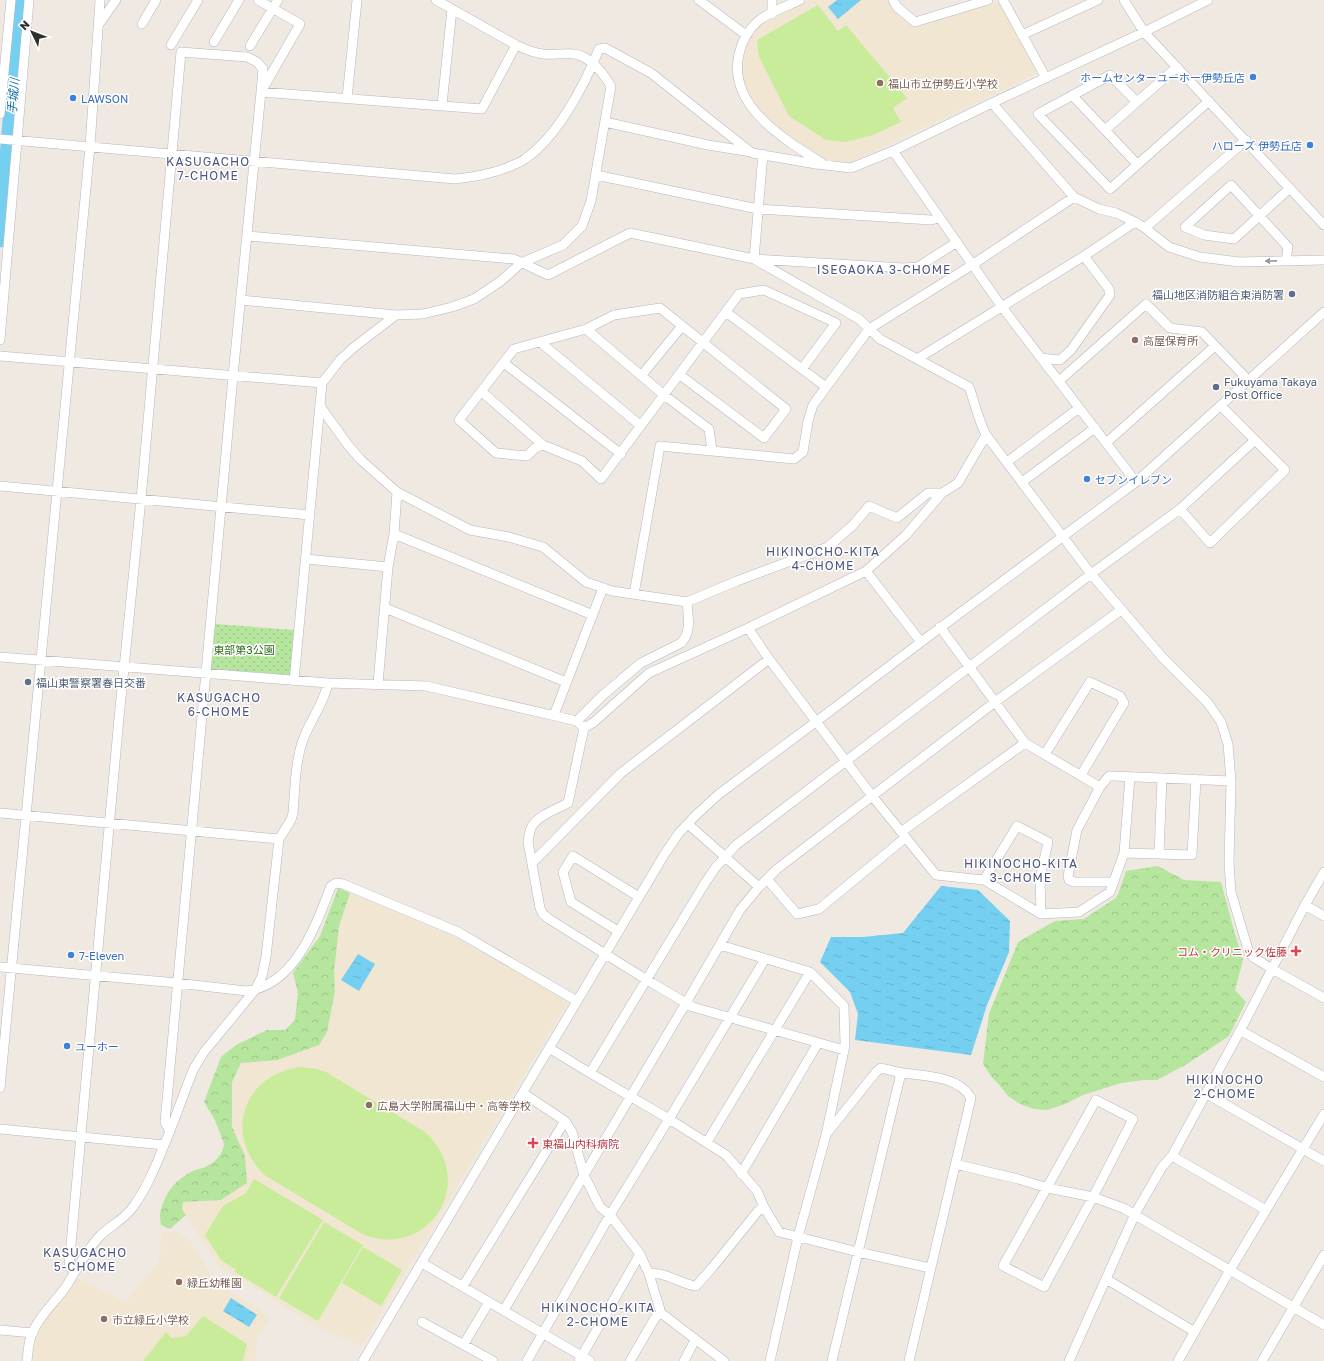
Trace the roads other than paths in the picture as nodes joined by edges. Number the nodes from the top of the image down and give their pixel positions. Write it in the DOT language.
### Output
graph roads {
  1 [pos="11,0"];
  2 [pos="29,0"];
  3 [pos="100,0"];
  4 [pos="116,0"];
  5 [pos="156,0"];
  6 [pos="198,0"];
  7 [pos="239,0"];
  8 [pos="258,0"];
  9 [pos="278,0"];
  10 [pos="357,0"];
  11 [pos="436,0"];
  12 [pos="699,0"];
  13 [pos="772,0"];
  14 [pos="800,0"];
  15 [pos="893,0"];
  16 [pos="988,0"];
  17 [pos="1003,0"];
  18 [pos="1098,0"];
  19 [pos="1124,0"];
  20 [pos="1208,0"];
  21 [pos="273,9"];
  22 [pos="452,9"];
  23 [pos="772,14"];
  24 [pos="98,24"];
  25 [pos="142,24"];
  26 [pos="1144,32"];
  27 [pos="746,35"];
  28 [pos="1022,35"];
  29 [pos="214,42"];
  30 [pos="171,45"];
  31 [pos="516,45"];
  32 [pos="250,46"];
  33 [pos="593,64"];
  34 [pos="1177,67"];
  35 [pos="1046,78"];
  36 [pos="261,92"];
  37 [pos="1072,96"];
  38 [pos="347,98"];
  39 [pos="1209,101"];
  40 [pos="1137,102"];
  41 [pos="992,103"];
  42 [pos="442,105"];
  43 [pos="0,114"];
  44 [pos="605,122"];
  45 [pos="1105,130"];
  46 [pos="1,139"];
  47 [pos="15,140"];
  48 [pos="1246,140"];
  49 [pos="90,146"];
  50 [pos="893,151"];
  51 [pos="752,152"];
  52 [pos="173,154"];
  53 [pos="763,154"];
  54 [pos="254,161"];
  55 [pos="1137,164"];
  56 [pos="824,165"];
  57 [pos="596,175"];
  58 [pos="1290,188"];
  59 [pos="1074,197"];
  60 [pos="758,209"];
  61 [pos="1259,216"];
  62 [pos="939,218"];
  63 [pos="1135,222"];
  64 [pos="1324,225"];
  65 [pos="1145,228"];
  66 [pos="247,236"];
  67 [pos="957,242"];
  68 [pos="1084,256"];
  69 [pos="754,259"];
  70 [pos="1324,260"];
  71 [pos="1286,261"];
  72 [pos="521,263"];
  73 [pos="972,265"];
  74 [pos="240,300"];
  75 [pos="1002,307"];
  76 [pos="726,312"];
  77 [pos="1324,312"];
  78 [pos="396,315"];
  79 [pos="682,326"];
  80 [pos="586,329"];
  81 [pos="868,329"];
  82 [pos="0,340"];
  83 [pos="540,342"];
  84 [pos="703,343"];
  85 [pos="1215,346"];
  86 [pos="0,356"];
  87 [pos="1041,358"];
  88 [pos="917,359"];
  89 [pos="69,361"];
  90 [pos="504,363"];
  91 [pos="152,368"];
  92 [pos="802,369"];
  93 [pos="680,375"];
  94 [pos="233,376"];
  95 [pos="641,376"];
  96 [pos="1059,381"];
  97 [pos="1249,381"];
  98 [pos="322,383"];
  99 [pos="826,387"];
  100 [pos="482,392"];
  101 [pos="664,395"];
  102 [pos="320,402"];
  103 [pos="1222,406"];
  104 [pos="1079,408"];
  105 [pos="641,426"];
  106 [pos="1095,428"];
  107 [pos="986,435"];
  108 [pos="1255,440"];
  109 [pos="1106,443"];
  110 [pos="543,445"];
  111 [pos="712,451"];
  112 [pos="621,454"];
  113 [pos="1007,462"];
  114 [pos="1022,482"];
  115 [pos="1136,482"];
  116 [pos="0,486"];
  117 [pos="57,491"];
  118 [pos="398,492"];
  119 [pos="942,493"];
  120 [pos="140,499"];
  121 [pos="222,506"];
  122 [pos="1180,509"];
  123 [pos="310,514"];
  124 [pos="394,534"];
  125 [pos="1062,536"];
  126 [pos="306,559"];
  127 [pos="388,567"];
  128 [pos="866,571"];
  129 [pos="1091,574"];
  130 [pos="603,588"];
  131 [pos="634,594"];
  132 [pos="687,602"];
  133 [pos="385,608"];
  134 [pos="1121,610"];
  135 [pos="593,615"];
  136 [pos="940,627"];
  137 [pos="748,628"];
  138 [pos="921,642"];
  139 [pos="0,657"];
  140 [pos="769,659"];
  141 [pos="40,660"];
  142 [pos="124,666"];
  143 [pos="969,667"];
  144 [pos="206,674"];
  145 [pos="294,681"];
  146 [pos="566,682"];
  147 [pos="328,683"];
  148 [pos="378,684"];
  149 [pos="995,702"];
  150 [pos="554,716"];
  151 [pos="577,721"];
  152 [pos="816,721"];
  153 [pos="584,728"];
  154 [pos="1025,742"];
  155 [pos="1045,754"];
  156 [pos="846,761"];
  157 [pos="1081,775"];
  158 [pos="1130,777"];
  159 [pos="1162,778"];
  160 [pos="1196,779"];
  161 [pos="1231,781"];
  162 [pos="1100,787"];
  163 [pos="873,797"];
  164 [pos="0,813"];
  165 [pos="25,815"];
  166 [pos="109,822"];
  167 [pos="688,824"];
  168 [pos="192,830"];
  169 [pos="903,835"];
  170 [pos="279,839"];
  171 [pos="1124,853"];
  172 [pos="1159,854"];
  173 [pos="725,856"];
  174 [pos="532,863"];
  175 [pos="1324,872"];
  176 [pos="767,879"];
  177 [pos="984,880"];
  178 [pos="1114,882"];
  179 [pos="759,887"];
  180 [pos="639,897"];
  181 [pos="1305,905"];
  182 [pos="1041,914"];
  183 [pos="1324,916"];
  184 [pos="618,931"];
  185 [pos="720,944"];
  186 [pos="605,954"];
  187 [pos="764,959"];
  188 [pos="0,968"];
  189 [pos="11,969"];
  190 [pos="1272,969"];
  191 [pos="810,972"];
  192 [pos="96,975"];
  193 [pos="647,980"];
  194 [pos="178,983"];
  195 [pos="255,990"];
  196 [pos="1324,998"];
  197 [pos="577,1001"];
  198 [pos="686,1003"];
  199 [pos="730,1018"];
  200 [pos="1242,1029"];
  201 [pos="774,1031"];
  202 [pos="818,1043"];
  203 [pos="549,1048"];
  204 [pos="844,1050"];
  205 [pos="590,1073"];
  206 [pos="901,1073"];
  207 [pos="1324,1077"];
  208 [pos="0,1088"];
  209 [pos="523,1093"];
  210 [pos="1207,1094"];
  211 [pos="631,1097"];
  212 [pos="1324,1114"];
  213 [pos="670,1119"];
  214 [pos="565,1121"];
  215 [pos="0,1129"];
  216 [pos="170,1131"];
  217 [pos="826,1135"];
  218 [pos="80,1136"];
  219 [pos="707,1142"];
  220 [pos="164,1145"];
  221 [pos="1304,1149"];
  222 [pos="1172,1156"];
  223 [pos="1324,1161"];
  224 [pos="954,1164"];
  225 [pos="742,1174"];
  226 [pos="584,1175"];
  227 [pos="1048,1188"];
  228 [pos="1093,1197"];
  229 [pos="764,1207"];
  230 [pos="1266,1210"];
  231 [pos="1135,1214"];
  232 [pos="610,1215"];
  233 [pos="798,1237"];
  234 [pos="858,1252"];
  235 [pos="640,1254"];
  236 [pos="1324,1255"];
  237 [pos="422,1263"];
  238 [pos="930,1268"];
  239 [pos="1230,1270"];
  240 [pos="75,1272"];
  241 [pos="649,1274"];
  242 [pos="1106,1279"];
  243 [pos="463,1286"];
  244 [pos="489,1302"];
  245 [pos="1293,1308"];
  246 [pos="504,1310"];
  247 [pos="661,1313"];
  248 [pos="422,1322"];
  249 [pos="1324,1325"];
  250 [pos="0,1330"];
  251 [pos="1195,1332"];
  252 [pos="32,1333"];
  253 [pos="543,1334"];
  254 [pos="695,1340"];
  255 [pos="464,1344"];
  256 [pos="584,1359"];
  257 [pos="634,1360"];
  258 [pos="27,1361"];
  259 [pos="363,1361"];
  260 [pos="493,1361"];
  261 [pos="527,1361"];
  262 [pos="684,1361"];
  263 [pos="724,1361"];
  264 [pos="770,1361"];
  265 [pos="832,1361"];
  266 [pos="909,1361"];
  267 [pos="1069,1361"];
  268 [pos="1178,1361"];
  269 [pos="1262,1361"];
  1 -- 43 [label="street"];
  2 -- 47 [label="street"];
  3 -- 24 [label="street"];
  4 -- 24 [label="street"];
  5 -- 25 [label="street"];
  6 -- 30 [label="street"];
  7 -- 29 [label="street"];
  8 -- 21 [label="street"];
  9 -- 21 [label="street"];
  10 -- 38 [label="street"];
  11 -- 22 [label="street"];
  12 -- 27 [label="street"];
  13 -- 23 [label="street"];
  14 -- 23 [label="street"];
  15 -- 16 [label="street"];
  17 -- 28 [label="street"];
  18 -- 28 [label="street"];
  19 -- 26 [label="street"];
  20 -- 26 [label="street"];
  21 -- 32 [label="street"];
  21 -- 36 [label="street"];
  22 -- 31 [label="street"];
  22 -- 42 [label="street"];
  23 -- 27 [label="street"];
  24 -- 49 [label="street"];
  26 -- 34 [label="street"];
  26 -- 35 [label="street"];
  27 -- 56 [label="street"];
  28 -- 35 [label="street"];
  31 -- 33 [label="street"];
  31 -- 42 [label="street"];
  33 -- 44 [label="street"];
  33 -- 51 [label="street"];
  33 -- 54 [label="street"];
  34 -- 39 [label="street"];
  34 -- 40 [label="street"];
  35 -- 41 [label="street"];
  36 -- 38 [label="street"];
  36 -- 52 [label="street"];
  36 -- 54 [label="street"];
  37 -- 40 [label="street"];
  37 -- 45 [label="street"];
  37 -- 55 [label="street"];
  38 -- 42 [label="street"];
  39 -- 48 [label="street"];
  39 -- 55 [label="street"];
  40 -- 45 [label="street"];
  41 -- 50 [label="street"];
  41 -- 59 [label="street"];
  44 -- 51 [label="street"];
  44 -- 57 [label="street"];
  45 -- 55 [label="street"];
  46 -- 47 [label="street"];
  47 -- 49 [label="street"];
  47 -- 82 [label="street"];
  48 -- 58 [label="street"];
  48 -- 65 [label="street"];
  49 -- 52 [label="street"];
  49 -- 89 [label="street"];
  50 -- 56 [label="street"];
  50 -- 62 [label="street"];
  51 -- 53 [label="street"];
  52 -- 54 [label="street"];
  52 -- 91 [label="street"];
  53 -- 56 [label="street"];
  53 -- 60 [label="street"];
  54 -- 66 [label="street"];
  57 -- 60 [label="street"];
  57 -- 72 [label="street"];
  58 -- 61 [label="street"];
  58 -- 64 [label="street"];
  59 -- 63 [label="street"];
  59 -- 73 [label="street"];
  60 -- 62 [label="street"];
  60 -- 69 [label="street"];
  61 -- 61 [label="street"];
  61 -- 71 [label="street"];
  62 -- 67 [label="street"];
  63 -- 65 [label="street"];
  63 -- 68 [label="street"];
  71 -- 65 [label="street, one-way"];
  66 -- 72 [label="street"];
  66 -- 74 [label="street"];
  67 -- 69 [label="street"];
  67 -- 73 [label="street"];
  68 -- 75 [label="street"];
  68 -- 87 [label="street"];
  69 -- 72 [label="street"];
  69 -- 81 [label="street"];
  70 -- 71 [label="street"];
  72 -- 78 [label="street"];
  73 -- 75 [label="street"];
  73 -- 81 [label="street"];
  74 -- 78 [label="street"];
  74 -- 94 [label="street"];
  75 -- 87 [label="street"];
  75 -- 88 [label="street"];
  76 -- 84 [label="street"];
  76 -- 92 [label="street"];
  76 -- 92 [label="street"];
  77 -- 97 [label="street"];
  78 -- 98 [label="street"];
  79 -- 80 [label="street"];
  79 -- 84 [label="street"];
  79 -- 95 [label="street"];
  80 -- 83 [label="street"];
  80 -- 95 [label="street"];
  81 -- 88 [label="street"];
  81 -- 99 [label="street"];
  83 -- 90 [label="street"];
  83 -- 105 [label="street"];
  84 -- 93 [label="street"];
  84 -- 93 [label="street"];
  85 -- 96 [label="street"];
  85 -- 97 [label="street"];
  85 -- 109 [label="street"];
  86 -- 89 [label="street"];
  87 -- 96 [label="street"];
  88 -- 107 [label="street"];
  89 -- 91 [label="street"];
  89 -- 117 [label="street"];
  90 -- 100 [label="street"];
  90 -- 112 [label="street"];
  91 -- 94 [label="street"];
  91 -- 120 [label="street"];
  92 -- 99 [label="street"];
  93 -- 101 [label="street"];
  94 -- 98 [label="street"];
  94 -- 121 [label="street"];
  95 -- 101 [label="street"];
  96 -- 104 [label="street"];
  97 -- 103 [label="street"];
  98 -- 102 [label="street"];
  99 -- 111 [label="street"];
  100 -- 110 [label="street"];
  100 -- 110 [label="street"];
  101 -- 105 [label="street"];
  101 -- 111 [label="street"];
  102 -- 118 [label="street"];
  102 -- 123 [label="street"];
  103 -- 108 [label="street"];
  103 -- 115 [label="street"];
  104 -- 106 [label="street"];
  104 -- 113 [label="street"];
  105 -- 112 [label="street"];
  106 -- 109 [label="street"];
  106 -- 114 [label="street"];
  107 -- 113 [label="street"];
  107 -- 119 [label="street"];
  108 -- 122 [label="street"];
  108 -- 122 [label="street"];
  109 -- 115 [label="street"];
  110 -- 112 [label="street"];
  111 -- 131 [label="street"];
  113 -- 114 [label="street"];
  114 -- 125 [label="street"];
  115 -- 125 [label="street"];
  116 -- 117 [label="street"];
  117 -- 120 [label="street"];
  117 -- 141 [label="street"];
  118 -- 124 [label="street"];
  118 -- 130 [label="street"];
  119 -- 128 [label="street"];
  119 -- 132 [label="street"];
  120 -- 121 [label="street"];
  120 -- 142 [label="street"];
  121 -- 123 [label="street"];
  121 -- 144 [label="street"];
  122 -- 129 [label="street"];
  123 -- 126 [label="street"];
  124 -- 127 [label="street"];
  124 -- 135 [label="street"];
  125 -- 129 [label="street"];
  125 -- 136 [label="street"];
  126 -- 127 [label="street"];
  126 -- 145 [label="street"];
  127 -- 133 [label="street"];
  128 -- 137 [label="street"];
  128 -- 138 [label="street"];
  129 -- 134 [label="street"];
  129 -- 143 [label="street"];
  130 -- 131 [label="street"];
  130 -- 135 [label="street"];
  131 -- 132 [label="street"];
  132 -- 151 [label="street"];
  133 -- 146 [label="street"];
  133 -- 148 [label="street"];
  134 -- 149 [label="street"];
  134 -- 161 [label="street"];
  135 -- 146 [label="street"];
  136 -- 138 [label="street"];
  136 -- 143 [label="street"];
  137 -- 140 [label="street"];
  137 -- 153 [label="street"];
  138 -- 152 [label="street"];
  139 -- 141 [label="street"];
  140 -- 152 [label="street"];
  140 -- 174 [label="street"];
  141 -- 142 [label="street"];
  141 -- 165 [label="street"];
  142 -- 144 [label="street"];
  142 -- 166 [label="street"];
  143 -- 149 [label="street"];
  143 -- 156 [label="street"];
  144 -- 145 [label="street"];
  144 -- 168 [label="street"];
  145 -- 147 [label="street"];
  146 -- 150 [label="street"];
  147 -- 148 [label="street"];
  147 -- 170 [label="street"];
  148 -- 150 [label="street"];
  149 -- 154 [label="street"];
  149 -- 163 [label="street"];
  150 -- 151 [label="street"];
  151 -- 153 [label="street"];
  152 -- 156 [label="street"];
  152 -- 167 [label="street"];
  153 -- 174 [label="street"];
  154 -- 155 [label="street"];
  154 -- 169 [label="street"];
  155 -- 157 [label="street"];
  155 -- 157 [label="street"];
  156 -- 163 [label="street"];
  156 -- 173 [label="street"];
  157 -- 162 [label="street"];
  158 -- 159 [label="street"];
  158 -- 162 [label="street"];
  158 -- 171 [label="street"];
  159 -- 160 [label="street"];
  159 -- 172 [label="street"];
  160 -- 161 [label="street"];
  160 -- 172 [label="street"];
  161 -- 190 [label="street"];
  162 -- 178 [label="street"];
  163 -- 169 [label="street"];
  163 -- 176 [label="street"];
  164 -- 165 [label="street"];
  165 -- 166 [label="street"];
  165 -- 189 [label="street"];
  166 -- 168 [label="street"];
  166 -- 192 [label="street"];
  167 -- 173 [label="street"];
  167 -- 180 [label="street"];
  168 -- 170 [label="street"];
  168 -- 194 [label="street"];
  169 -- 176 [label="street"];
  169 -- 177 [label="street"];
  170 -- 195 [label="street"];
  171 -- 172 [label="street"];
  171 -- 178 [label="street"];
  173 -- 179 [label="street"];
  173 -- 193 [label="street"];
  174 -- 186 [label="street"];
  175 -- 181 [label="street"];
  176 -- 179 [label="street"];
  177 -- 182 [label="street"];
  177 -- 182 [label="street"];
  178 -- 182 [label="street"];
  179 -- 185 [label="street"];
  180 -- 184 [label="street"];
  180 -- 184 [label="street"];
  181 -- 183 [label="street"];
  181 -- 190 [label="street"];
  184 -- 186 [label="street"];
  185 -- 187 [label="street"];
  185 -- 198 [label="street"];
  186 -- 193 [label="street"];
  186 -- 197 [label="street"];
  187 -- 191 [label="street"];
  187 -- 199 [label="street"];
  188 -- 189 [label="street"];
  189 -- 192 [label="street"];
  189 -- 208 [label="street"];
  190 -- 196 [label="street"];
  190 -- 200 [label="street"];
  191 -- 201 [label="street"];
  191 -- 204 [label="street"];
  192 -- 194 [label="street"];
  192 -- 218 [label="street"];
  193 -- 198 [label="street"];
  193 -- 205 [label="street"];
  194 -- 195 [label="street"];
  194 -- 216 [label="street"];
  195 -- 197 [label="street"];
  195 -- 216 [label="street"];
  197 -- 203 [label="street"];
  198 -- 199 [label="street"];
  198 -- 211 [label="street"];
  199 -- 201 [label="street"];
  199 -- 213 [label="street"];
  200 -- 207 [label="street"];
  200 -- 210 [label="street"];
  201 -- 202 [label="street"];
  201 -- 219 [label="street"];
  202 -- 204 [label="street"];
  202 -- 225 [label="street"];
  203 -- 205 [label="street"];
  203 -- 209 [label="street"];
  204 -- 217 [label="street"];
  205 -- 211 [label="street"];
  206 -- 217 [label="street"];
  206 -- 224 [label="street"];
  206 -- 234 [label="street"];
  209 -- 214 [label="street"];
  209 -- 237 [label="street"];
  210 -- 221 [label="street"];
  210 -- 222 [label="street"];
  211 -- 213 [label="street"];
  211 -- 226 [label="street"];
  212 -- 221 [label="street"];
  213 -- 219 [label="street"];
  213 -- 232 [label="street"];
  214 -- 226 [label="street"];
  214 -- 243 [label="street"];
  215 -- 218 [label="street"];
  216 -- 220 [label="street"];
  217 -- 233 [label="street"];
  218 -- 220 [label="street"];
  218 -- 240 [label="street"];
  219 -- 225 [label="street"];
  220 -- 240 [label="street"];
  221 -- 223 [label="street"];
  221 -- 230 [label="street"];
  222 -- 230 [label="street"];
  222 -- 231 [label="street"];
  224 -- 227 [label="street"];
  224 -- 238 [label="street"];
  225 -- 229 [label="street"];
  226 -- 232 [label="street"];
  226 -- 246 [label="street"];
  227 -- 228 [label="street"];
  227 -- 228 [label="street"];
  227 -- 228 [label="street"];
  228 -- 231 [label="street"];
  229 -- 233 [label="street"];
  229 -- 241 [label="street"];
  230 -- 239 [label="street"];
  231 -- 239 [label="street"];
  231 -- 242 [label="street"];
  232 -- 235 [label="street"];
  232 -- 253 [label="street"];
  233 -- 234 [label="street"];
  233 -- 264 [label="street"];
  234 -- 238 [label="street"];
  234 -- 265 [label="street"];
  235 -- 241 [label="street"];
  235 -- 256 [label="street"];
  236 -- 245 [label="street"];
  237 -- 243 [label="street"];
  237 -- 259 [label="street"];
  238 -- 266 [label="street"];
  239 -- 245 [label="street"];
  239 -- 251 [label="street"];
  240 -- 252 [label="street"];
  241 -- 247 [label="street"];
  242 -- 251 [label="street"];
  242 -- 267 [label="street"];
  243 -- 244 [label="street"];
  244 -- 246 [label="street"];
  244 -- 255 [label="street"];
  245 -- 249 [label="street"];
  245 -- 269 [label="street"];
  246 -- 253 [label="street"];
  247 -- 254 [label="street"];
  247 -- 257 [label="street"];
  248 -- 255 [label="street"];
  250 -- 252 [label="street"];
  251 -- 268 [label="street"];
  252 -- 258 [label="street"];
  253 -- 256 [label="street"];
  253 -- 261 [label="street"];
  254 -- 262 [label="street"];
  254 -- 263 [label="street"];
  255 -- 260 [label="street"];
}
